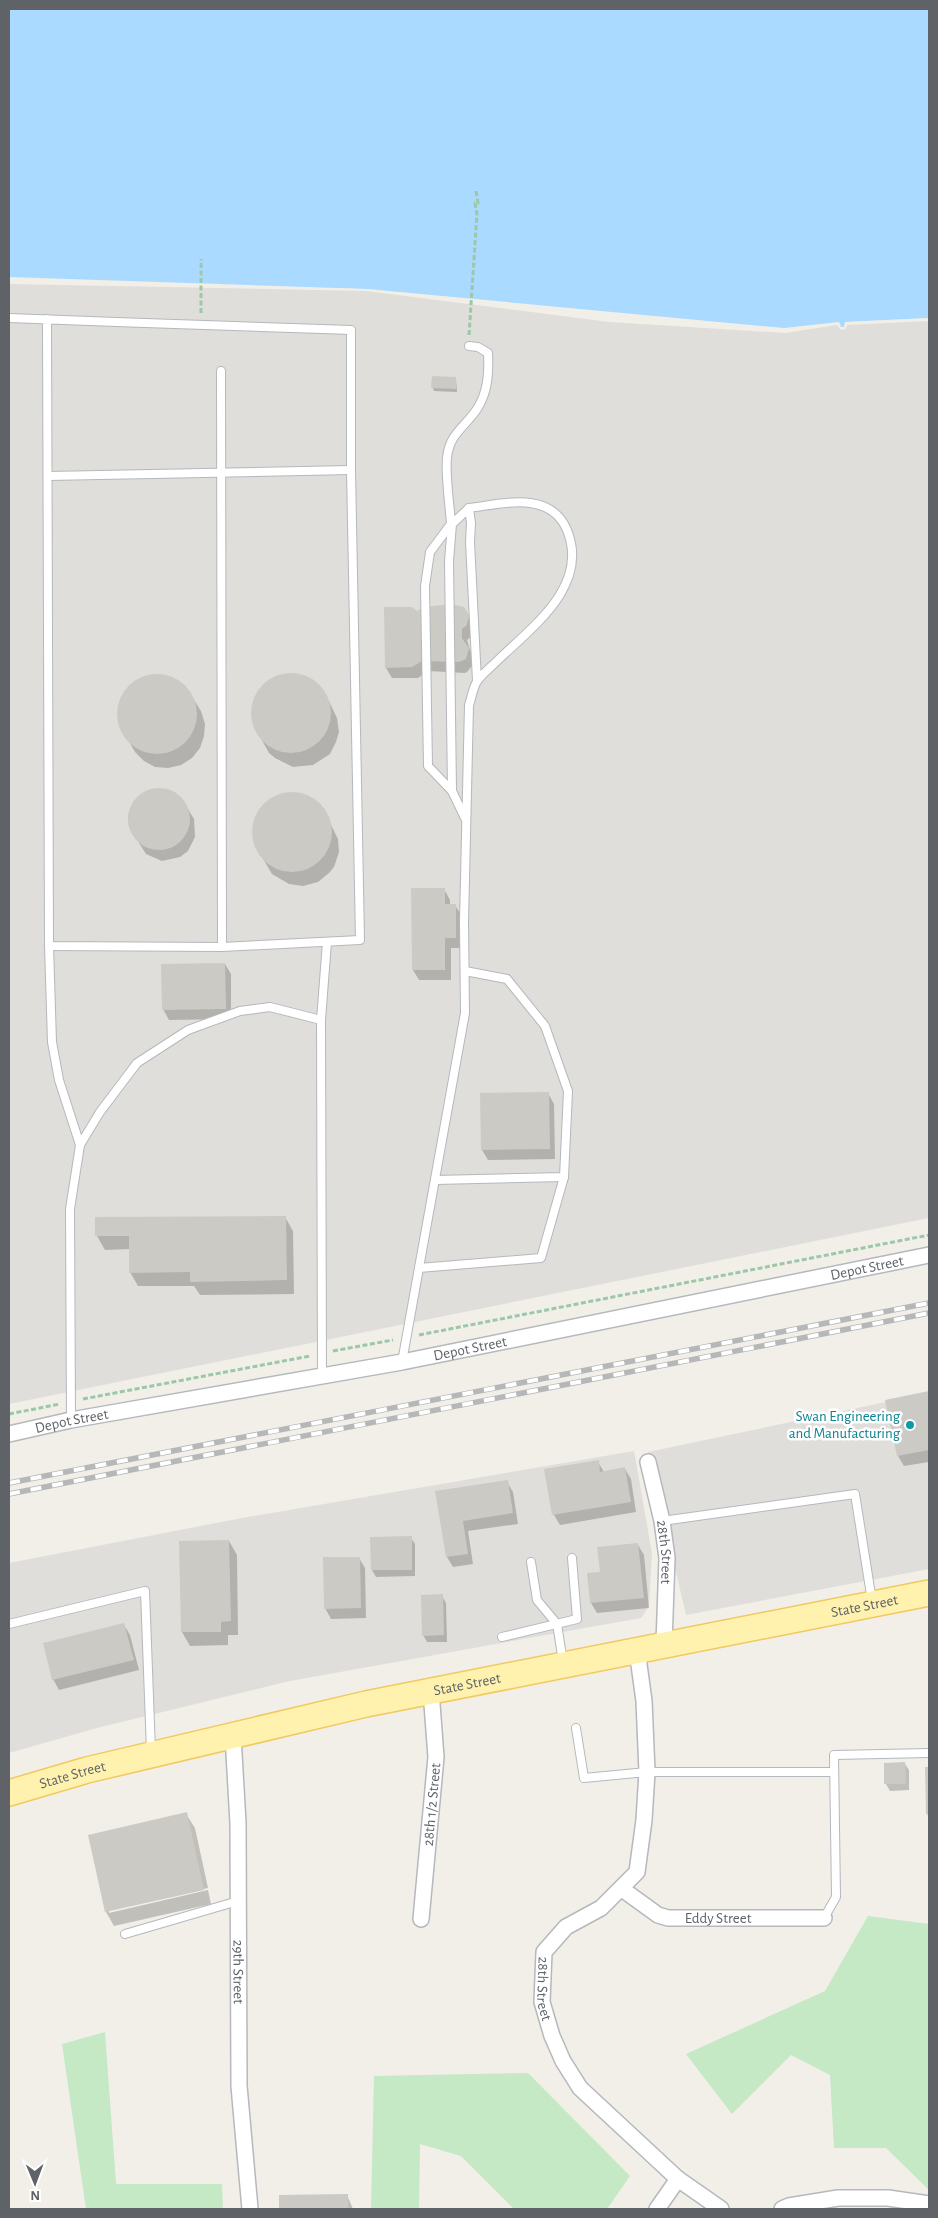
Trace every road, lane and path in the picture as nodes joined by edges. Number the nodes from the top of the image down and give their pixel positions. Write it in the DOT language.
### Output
graph roads {
  1 [pos="476,191"];
  2 [pos="201,259"];
  3 [pos="9,318"];
  4 [pos="47,319"];
  5 [pos="201,326"];
  6 [pos="469,346"];
  7 [pos="221,371"];
  8 [pos="351,470"];
  9 [pos="222,473"];
  10 [pos="48,476"];
  11 [pos="469,508"];
  12 [pos="452,524"];
  13 [pos="477,681"];
  14 [pos="452,791"];
  15 [pos="466,820"];
  16 [pos="327,942"];
  17 [pos="48,946"];
  18 [pos="222,947"];
  19 [pos="464,971"];
  20 [pos="321,1020"];
  21 [pos="80,1145"];
  22 [pos="564,1177"];
  23 [pos="435,1180"];
  24 [pos="929,1235"];
  25 [pos="929,1255"];
  26 [pos="419,1268"];
  27 [pos="406,1337"];
  28 [pos="322,1354"];
  29 [pos="402,1362"];
  30 [pos="322,1376"];
  31 [pos="71,1402"];
  32 [pos="9,1414"];
  33 [pos="71,1420"];
  34 [pos="9,1434"];
  35 [pos="648,1462"];
  36 [pos="662,1521"];
  37 [pos="572,1558"];
  38 [pos="531,1562"];
  39 [pos="929,1593"];
  40 [pos="873,1604"];
  41 [pos="9,1624"];
  42 [pos="557,1624"];
  43 [pos="502,1637"];
  44 [pos="664,1644"];
  45 [pos="637,1650"];
  46 [pos="564,1664"];
  47 [pos="430,1691"];
  48 [pos="576,1728"];
  49 [pos="233,1736"];
  50 [pos="929,1752"];
  51 [pos="151,1755"];
  52 [pos="647,1772"];
  53 [pos="834,1772"];
  54 [pos="9,1793"];
  55 [pos="622,1889"];
  56 [pos="238,1901"];
  57 [pos="824,1918"];
  58 [pos="421,1919"];
  59 [pos="125,1934"];
  60 [pos="678,2179"];
  61 [pos="929,2204"];
  62 [pos="250,2209"];
  63 [pos="658,2209"];
  64 [pos="721,2209"];
  65 [pos="782,2209"];
  1 -- 6 [label="path"];
  2 -- 5 [label="path"];
  3 -- 4 [label="lane"];
  4 -- 5 [label="lane"];
  4 -- 10 [label="lane"];
  5 -- 8 [label="lane"];
  6 -- 12 [label="lane"];
  7 -- 9 [label="lane"];
  8 -- 9 [label="lane"];
  8 -- 16 [label="lane"];
  9 -- 10 [label="lane"];
  9 -- 18 [label="lane"];
  10 -- 17 [label="lane"];
  11 -- 12 [label="lane"];
  11 -- 13 [label="lane"];
  11 -- 13 [label="lane"];
  12 -- 14 [label="lane"];
  12 -- 14 [label="lane"];
  13 -- 15 [label="lane"];
  14 -- 15 [label="lane"];
  15 -- 19 [label="lane"];
  16 -- 18 [label="lane"];
  16 -- 20 [label="lane"];
  17 -- 18 [label="lane"];
  17 -- 21 [label="lane"];
  19 -- 22 [label="lane"];
  19 -- 23 [label="lane"];
  20 -- 21 [label="lane"];
  20 -- 28 [label="lane"];
  21 -- 31 [label="lane"];
  22 -- 23 [label="lane"];
  22 -- 26 [label="lane"];
  23 -- 26 [label="lane"];
  24 -- 27 [label="path"];
  25 -- 29 [label="street, Depot Street"];
  26 -- 27 [label="lane"];
  27 -- 28 [label="path"];
  27 -- 29 [label="lane"];
  28 -- 30 [label="lane"];
  28 -- 31 [label="path"];
  29 -- 30 [label="street, Depot Street"];
  30 -- 33 [label="street, Depot Street"];
  31 -- 32 [label="path"];
  31 -- 33 [label="lane"];
  33 -- 34 [label="street, Depot Street"];
  35 -- 36 [label="street, 28th Street"];
  36 -- 40 [label="lane"];
  36 -- 44 [label="street, 28th Street"];
  37 -- 42 [label="lane"];
  38 -- 42 [label="lane"];
  39 -- 40 [label="main road, State Street"];
  40 -- 44 [label="main road, State Street"];
  41 -- 51 [label="lane"];
  42 -- 43 [label="lane"];
  42 -- 46 [label="lane"];
  44 -- 45 [label="main road, State Street"];
  45 -- 46 [label="main road, State Street"];
  45 -- 52 [label="street, 28th Street"];
  46 -- 47 [label="main road, State Street"];
  47 -- 49 [label="main road, State Street"];
  47 -- 58 [label="street, 28th 1/2 Street"];
  48 -- 52 [label="lane"];
  49 -- 51 [label="main road, State Street"];
  49 -- 56 [label="street, 29th Street"];
  50 -- 53 [label="lane"];
  51 -- 54 [label="main road, State Street"];
  52 -- 53 [label="lane"];
  52 -- 55 [label="street, 28th Street"];
  53 -- 57 [label="lane"];
  55 -- 57 [label="street, Eddy Street"];
  55 -- 60 [label="street, 28th Street"];
  56 -- 59 [label="lane"];
  56 -- 62 [label="street, 29th Street"];
  60 -- 63 [label="street"];
  60 -- 64 [label="street, 28th Street"];
  61 -- 65 [label="street"];
}
